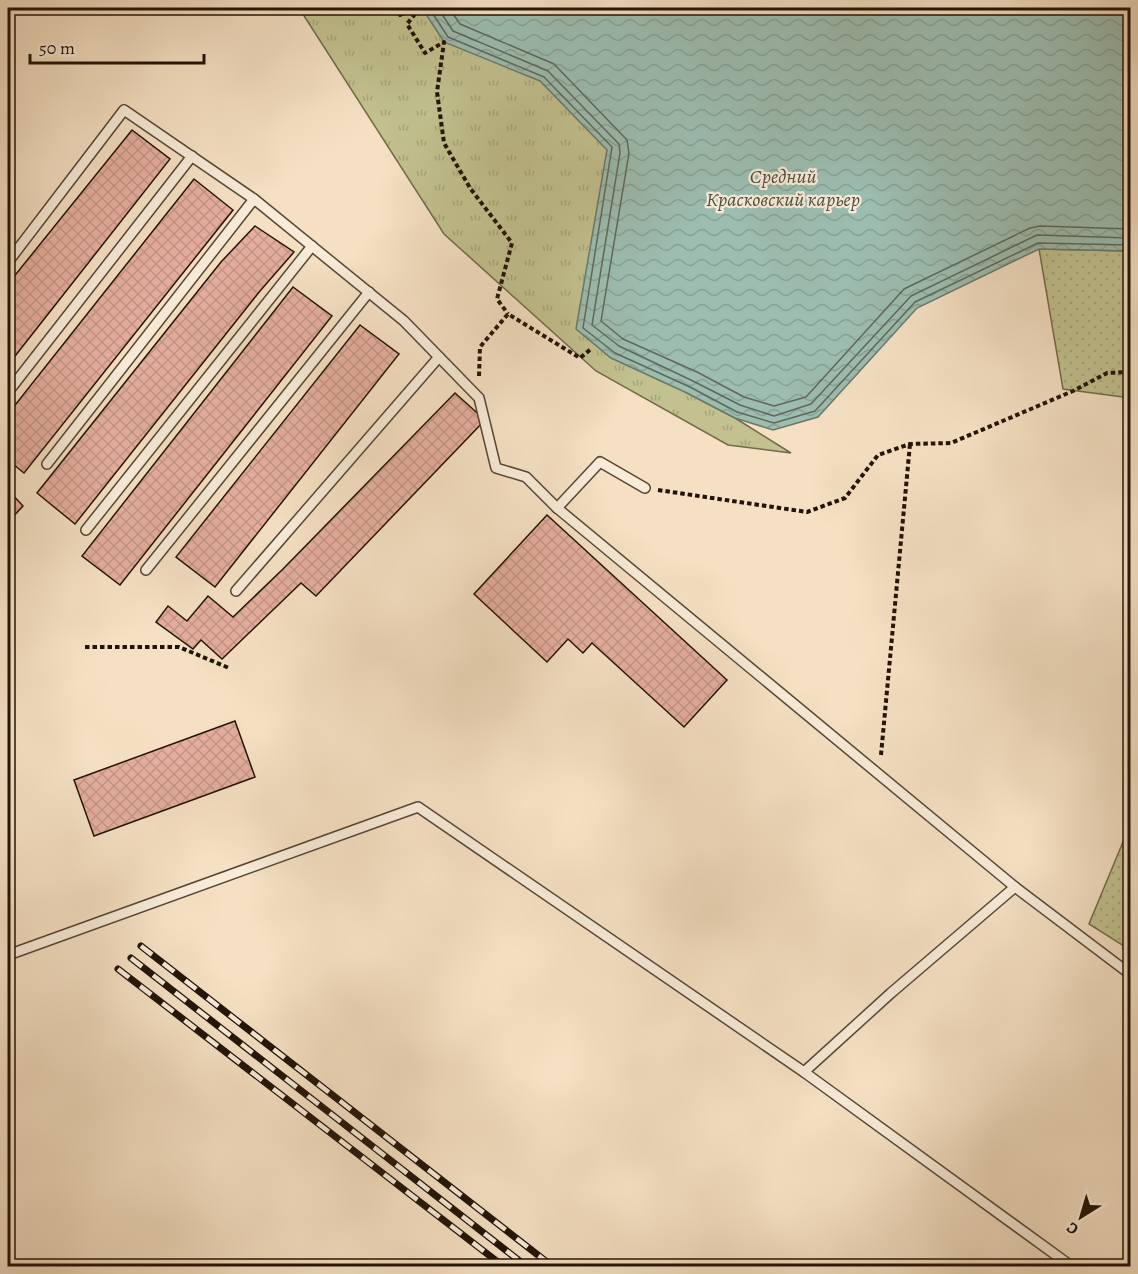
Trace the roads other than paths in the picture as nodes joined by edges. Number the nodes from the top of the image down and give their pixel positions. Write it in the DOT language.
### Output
graph roads {
  1 [pos="192,156"];
  2 [pos="254,199"];
  3 [pos="312,246"];
  4 [pos="8,262"];
  5 [pos="369,292"];
  6 [pos="439,357"];
  7 [pos="8,392"];
  8 [pos="48,464"];
  9 [pos="645,488"];
  10 [pos="557,508"];
  11 [pos="86,530"];
  12 [pos="146,570"];
  13 [pos="236,591"];
  14 [pos="1015,887"];
  15 [pos="8,955"];
  16 [pos="1131,974"];
  17 [pos="804,1072"];
  18 [pos="1071,1266"];
  1 -- 2 [label="lane"];
  1 -- 4 [label="lane"];
  1 -- 7 [label="lane"];
  2 -- 3 [label="lane"];
  2 -- 8 [label="lane"];
  3 -- 5 [label="lane"];
  3 -- 11 [label="lane"];
  5 -- 6 [label="lane"];
  5 -- 12 [label="lane"];
  6 -- 10 [label="lane"];
  6 -- 13 [label="lane"];
  9 -- 10 [label="lane"];
  10 -- 14 [label="lane"];
  14 -- 16 [label="lane"];
  14 -- 17 [label="lane"];
  15 -- 17 [label="lane"];
  17 -- 18 [label="lane"];
}
